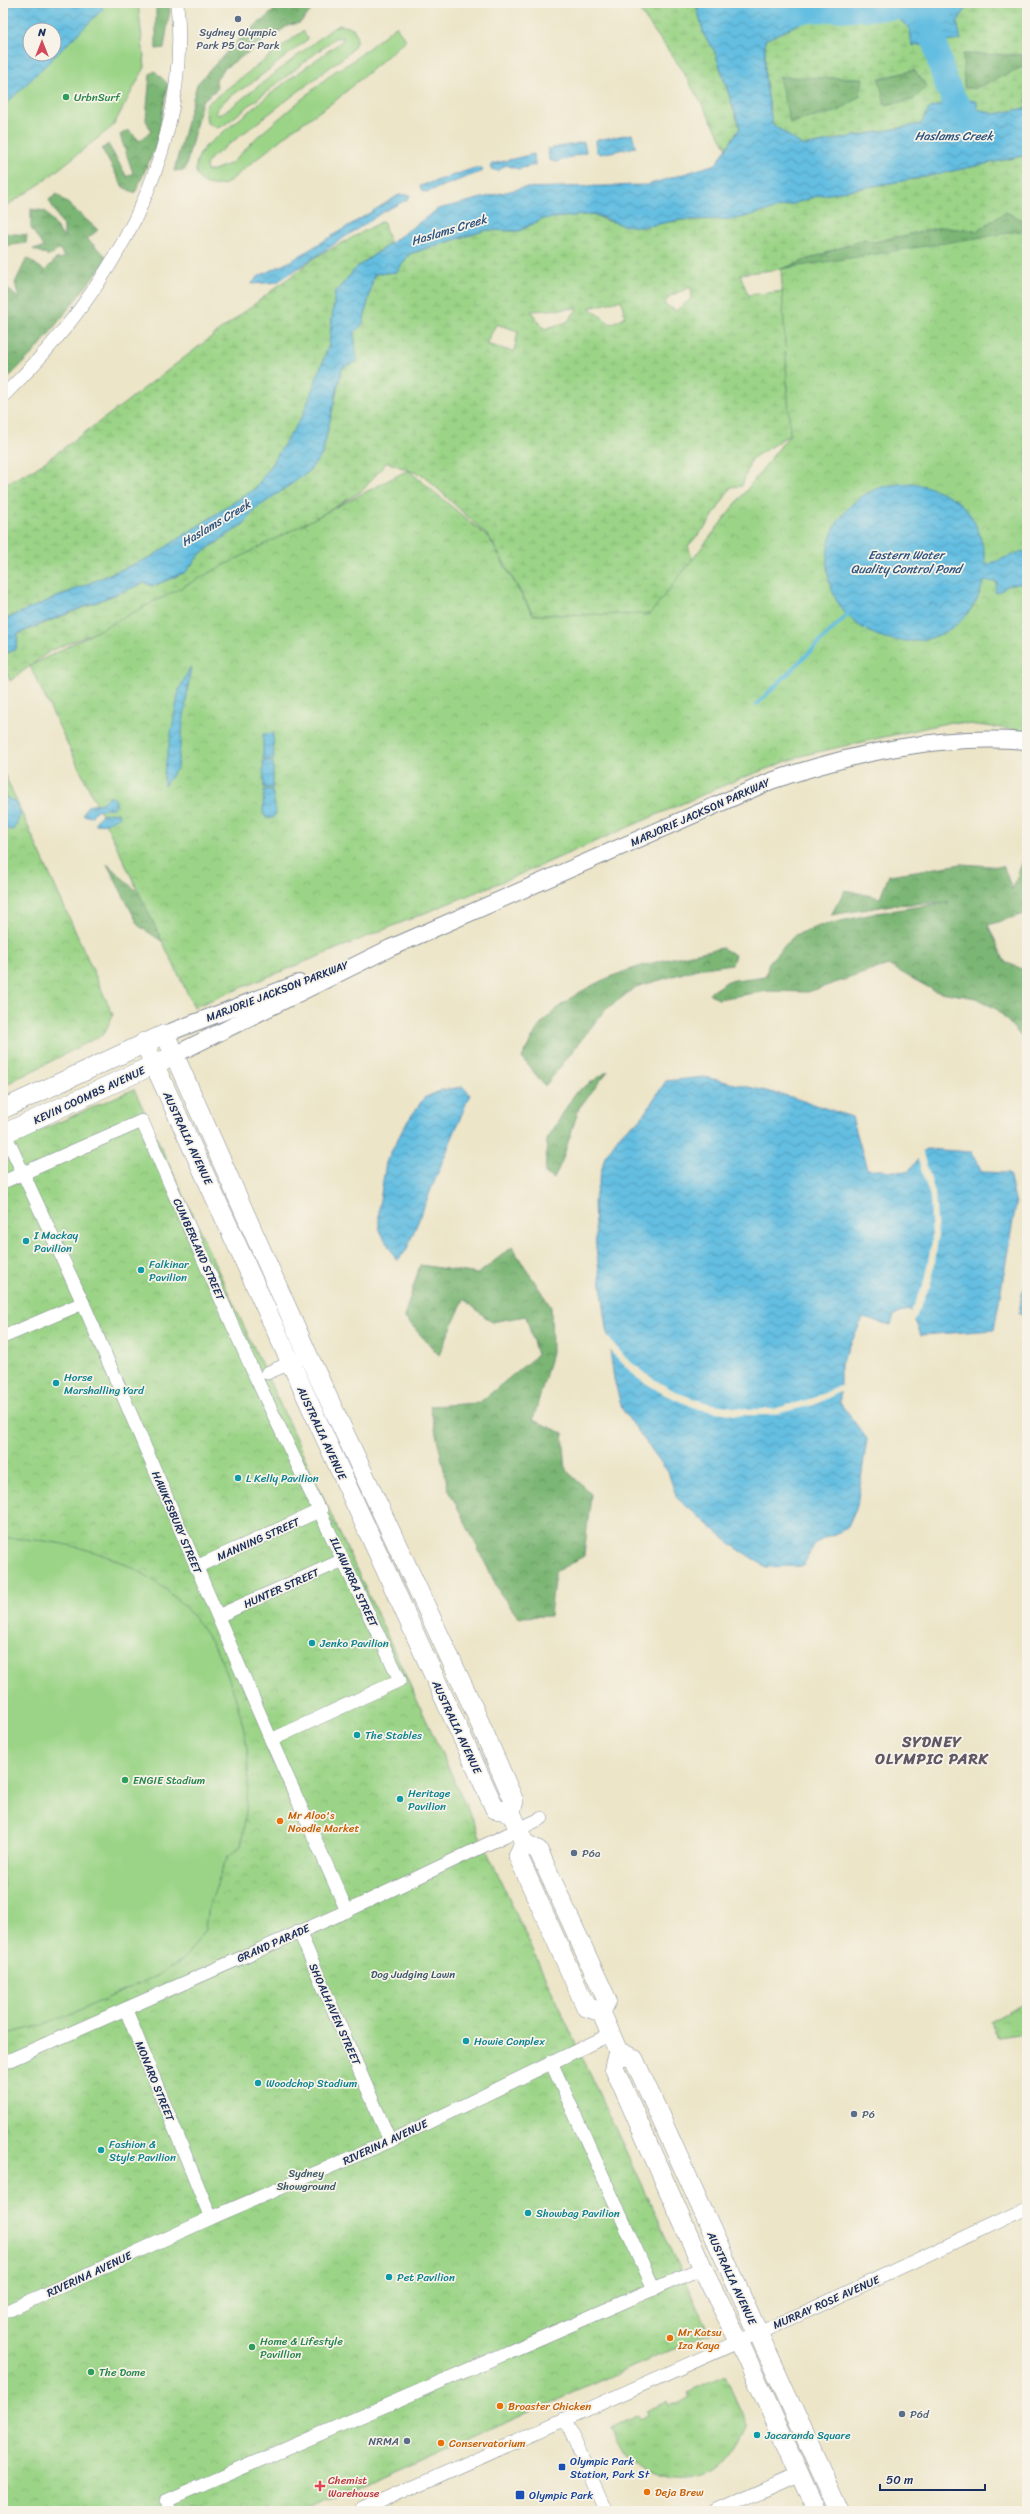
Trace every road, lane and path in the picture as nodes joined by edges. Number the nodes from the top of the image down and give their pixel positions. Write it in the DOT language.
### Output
graph roads {
  1 [pos="177,3"];
  2 [pos="3,396"];
  3 [pos="1027,741"];
  4 [pos="390,948"];
  5 [pos="164,1034"];
  6 [pos="144,1042"];
  7 [pos="174,1055"];
  8 [pos="154,1065"];
  9 [pos="3,1109"];
  10 [pos="4,1133"];
  11 [pos="24,1173"];
  12 [pos="3,1182"];
  13 [pos="83,1303"];
  14 [pos="3,1337"];
  15 [pos="308,1355"];
  16 [pos="290,1364"];
  17 [pos="262,1375"];
  18 [pos="320,1510"];
  19 [pos="344,1560"];
  20 [pos="196,1567"];
  21 [pos="218,1616"];
  22 [pos="271,1740"];
  23 [pos="511,1812"];
  24 [pos="542,1818"];
  25 [pos="521,1837"];
  26 [pos="347,1911"];
  27 [pos="299,1931"];
  28 [pos="126,2010"];
  29 [pos="611,2034"];
  30 [pos="618,2052"];
  31 [pos="551,2062"];
  32 [pos="3,2063"];
  33 [pos="390,2141"];
  34 [pos="1027,2208"];
  35 [pos="211,2218"];
  36 [pos="702,2268"];
  37 [pos="654,2288"];
  38 [pos="3,2313"];
  39 [pos="758,2332"];
  40 [pos="739,2341"];
  41 [pos="565,2419"];
  42 [pos="799,2474"];
  43 [pos="170,2511"];
  44 [pos="360,2511"];
  45 [pos="606,2511"];
  46 [pos="717,2511"];
  47 [pos="816,2511"];
  48 [pos="839,2511"];
  1 -- 2 [label="street"];
  3 -- 4 [label="street, MARJORIE JACKSON PARKWAY"];
  4 -- 5 [label="street, MARJORIE JACKSON PARKWAY"];
  4 -- 7 [label="street, MARJORIE JACKSON PARKWAY"];
  5 -- 6 [label="main road"];
  5 -- 7 [label="main road, AUSTRALIA AVENUE"];
  6 -- 8 [label="main road, AUSTRALIA AVENUE"];
  6 -- 9 [label="main road"];
  7 -- 8 [label="main road, KEVIN COOMBS AVENUE"];
  7 -- 15 [label="main road, AUSTRALIA AVENUE"];
  8 -- 10 [label="main road, KEVIN COOMBS AVENUE"];
  8 -- 16 [label="main road, AUSTRALIA AVENUE"];
  10 -- 11 [label="street, HAWKESBURY STREET"];
  11 -- 12 [label="street"];
  11 -- 13 [label="street, HAWKESBURY STREET"];
  11 -- 17 [label="street, CUMBERLAND STREET"];
  13 -- 14 [label="street"];
  13 -- 20 [label="street, HAWKESBURY STREET"];
  15 -- 16 [label="street"];
  15 -- 23 [label="main road, AUSTRALIA AVENUE"];
  16 -- 17 [label="street"];
  16 -- 23 [label="main road, AUSTRALIA AVENUE"];
  17 -- 18 [label="street, ILLAWARRA STREET"];
  18 -- 19 [label="street, ILLAWARRA STREET"];
  18 -- 20 [label="street, MANNING STREET"];
  19 -- 21 [label="street, HUNTER STREET"];
  19 -- 22 [label="street, ILLAWARRA STREET"];
  20 -- 21 [label="street, HAWKESBURY STREET"];
  21 -- 22 [label="street, HAWKESBURY STREET"];
  22 -- 26 [label="street, HAWKESBURY STREET"];
  23 -- 25 [label="main road, AUSTRALIA AVENUE"];
  24 -- 25 [label="street, GRAND PARADE"];
  25 -- 26 [label="street, GRAND PARADE"];
  25 -- 29 [label="main road, AUSTRALIA AVENUE"];
  26 -- 27 [label="street, GRAND PARADE"];
  27 -- 28 [label="street, GRAND PARADE"];
  27 -- 33 [label="street, SHOALHAVEN STREET"];
  28 -- 32 [label="street, GRAND PARADE"];
  28 -- 35 [label="street, MONARO STREET"];
  29 -- 30 [label="main road, AUSTRALIA AVENUE"];
  29 -- 31 [label="street, RIVERINA AVENUE"];
  30 -- 36 [label="main road, AUSTRALIA AVENUE"];
  30 -- 39 [label="main road, AUSTRALIA AVENUE"];
  31 -- 33 [label="street, RIVERINA AVENUE"];
  31 -- 37 [label="street"];
  33 -- 35 [label="street, RIVERINA AVENUE"];
  34 -- 39 [label="street, MURRAY ROSE AVENUE"];
  35 -- 38 [label="street, RIVERINA AVENUE"];
  36 -- 37 [label="street"];
  36 -- 40 [label="main road, AUSTRALIA AVENUE"];
  37 -- 43 [label="street"];
  39 -- 40 [label="street, MURRAY ROSE AVENUE"];
  39 -- 48 [label="main road, AUSTRALIA AVENUE"];
  40 -- 41 [label="street, MURRAY ROSE AVENUE"];
  40 -- 42 [label="main road, AUSTRALIA AVENUE"];
  41 -- 44 [label="street, MURRAY ROSE AVENUE"];
  41 -- 45 [label="street"];
  42 -- 46 [label="street"];
  42 -- 47 [label="main road, AUSTRALIA AVENUE"];
}
